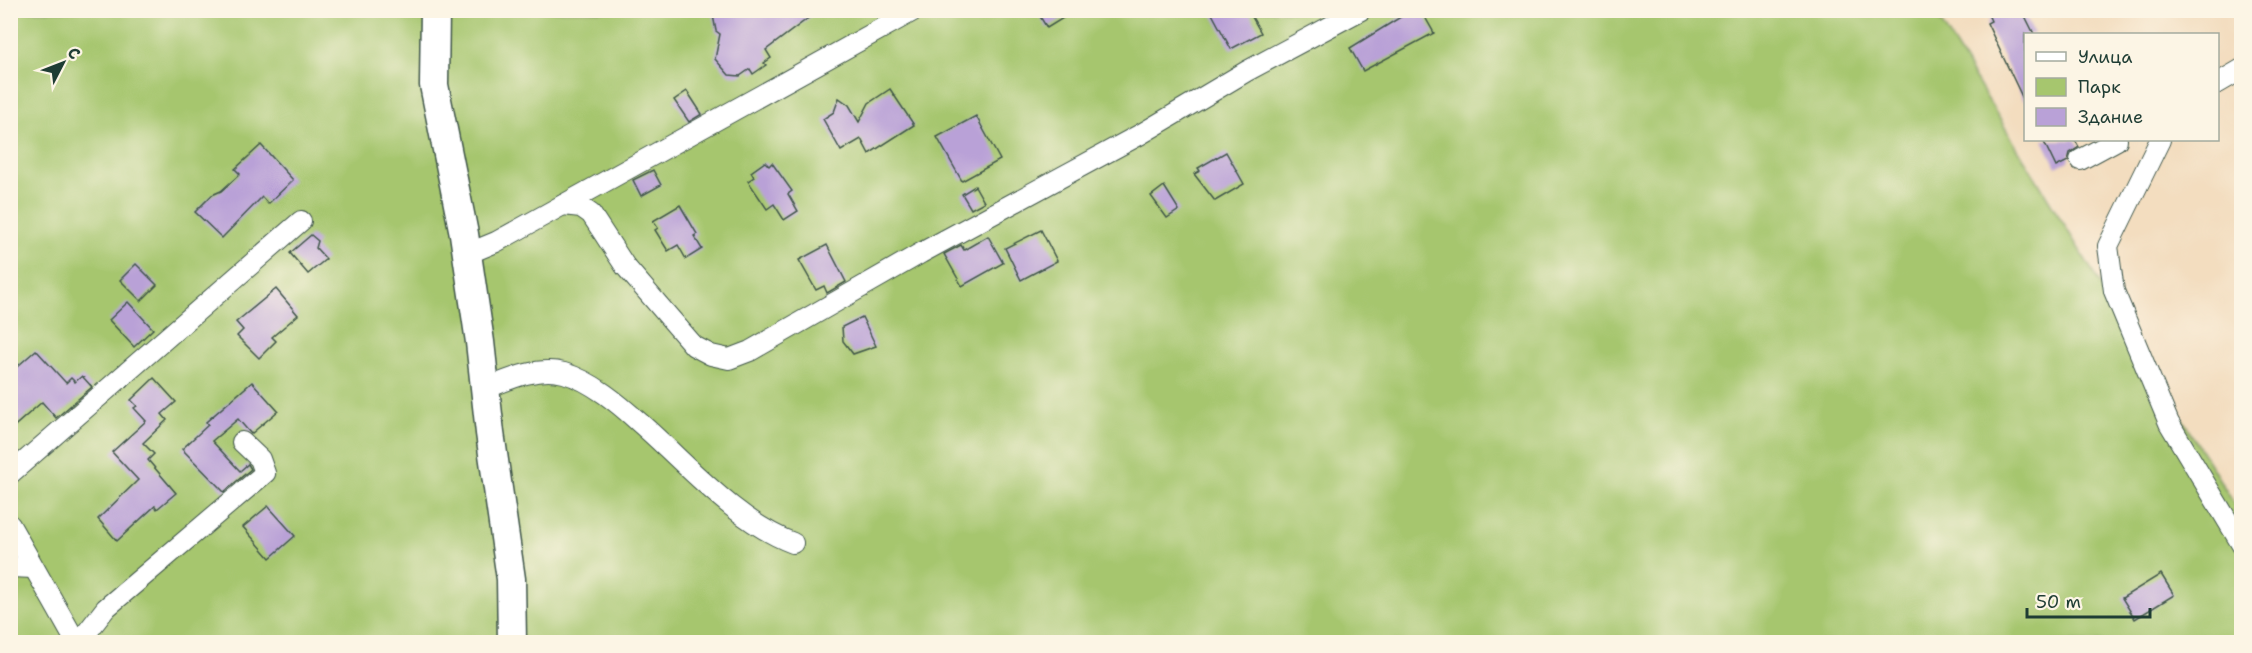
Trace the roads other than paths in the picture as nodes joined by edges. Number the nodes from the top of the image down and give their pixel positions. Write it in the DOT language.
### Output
graph roads {
  1 [pos="435,10"];
  2 [pos="915,10"];
  3 [pos="1361,10"];
  4 [pos="2241,69"];
  5 [pos="2219,82"];
  6 [pos="2115,141"];
  7 [pos="2160,141"];
  8 [pos="2080,160"];
  9 [pos="563,205"];
  10 [pos="301,220"];
  11 [pos="467,254"];
  12 [pos="485,389"];
  13 [pos="242,442"];
  14 [pos="10,474"];
  15 [pos="10,525"];
  16 [pos="793,543"];
  17 [pos="2241,545"];
  18 [pos="10,567"];
  19 [pos="34,568"];
  20 [pos="76,642"];
  21 [pos="83,642"];
  22 [pos="512,642"];
  1 -- 11 [label="street"];
  2 -- 9 [label="street"];
  3 -- 9 [label="street"];
  4 -- 5 [label="street"];
  6 -- 8 [label="street"];
  7 -- 17 [label="street"];
  9 -- 11 [label="street"];
  10 -- 14 [label="street"];
  11 -- 12 [label="street"];
  12 -- 16 [label="street"];
  12 -- 22 [label="street"];
  13 -- 21 [label="street"];
  15 -- 19 [label="street"];
  18 -- 19 [label="street"];
  19 -- 20 [label="street"];
}
